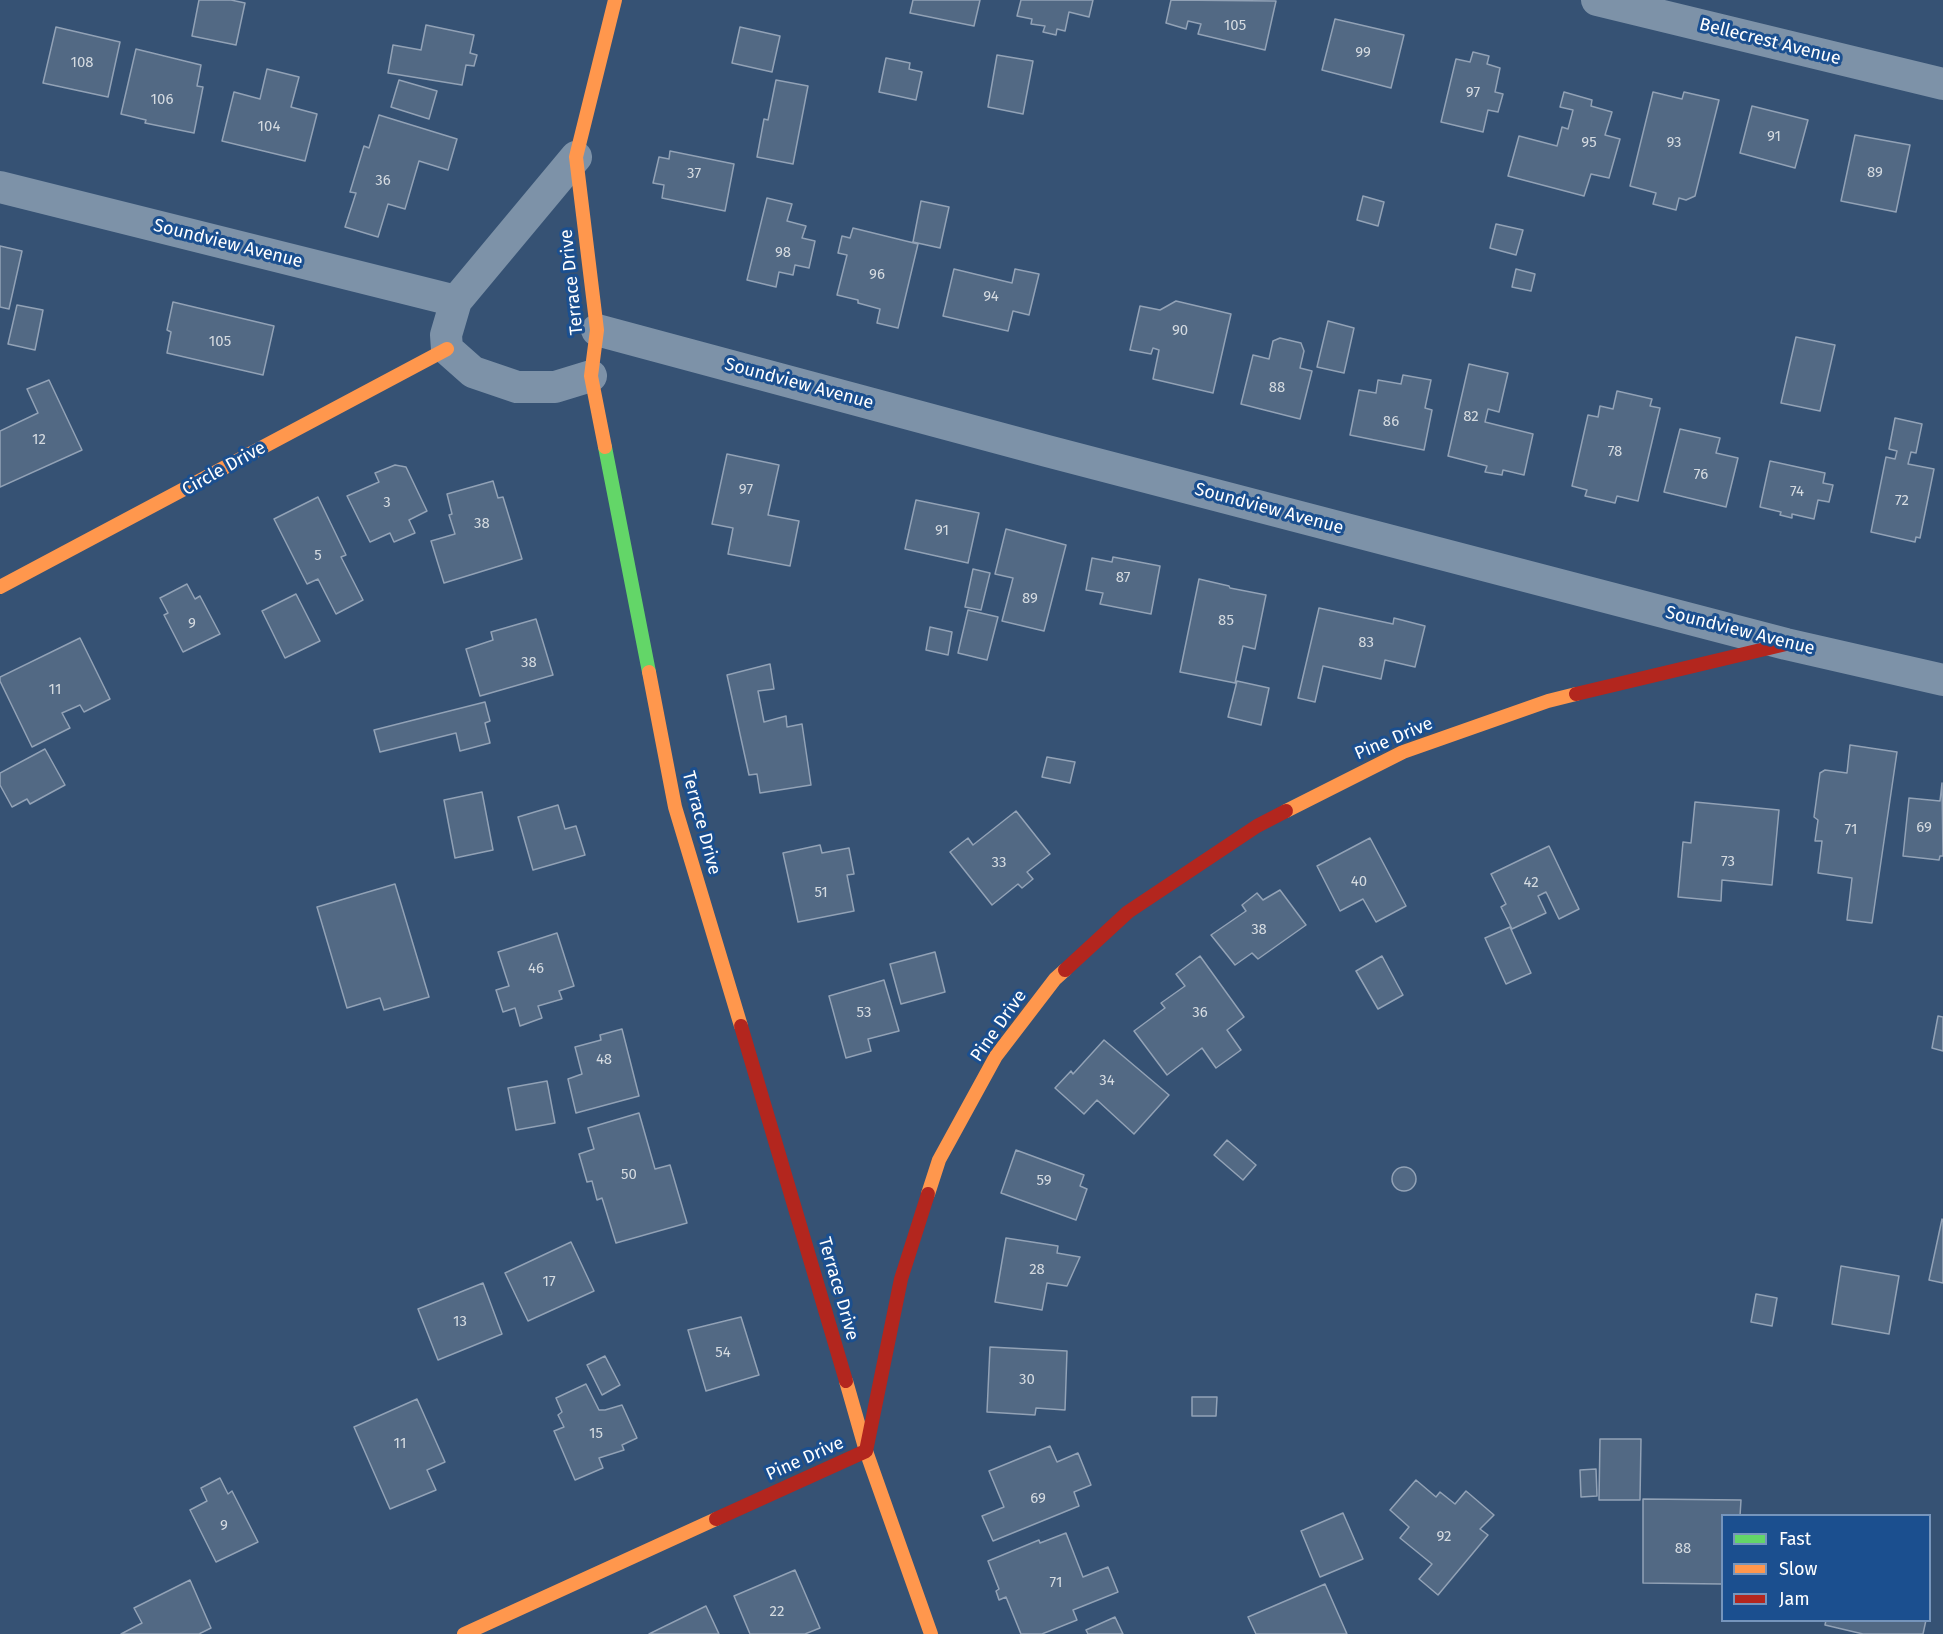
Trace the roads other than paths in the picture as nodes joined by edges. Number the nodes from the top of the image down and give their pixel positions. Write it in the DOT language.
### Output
graph roads {
  1 [pos="615,0"];
  2 [pos="1597,0"];
  3 [pos="1943,84"];
  4 [pos="576,157"];
  5 [pos="0,187"];
  6 [pos="456,300"];
  7 [pos="597,330"];
  8 [pos="447,349"];
  9 [pos="591,376"];
  10 [pos="0,588"];
  11 [pos="1786,644"];
  12 [pos="1943,680"];
  13 [pos="866,1451"];
  14 [pos="464,1634"];
  15 [pos="931,1634"];
  1 -- 4 [label="street, Terrace Drive"];
  2 -- 3 [label="street, Bellecrest Avenue"];
  4 -- 6 [label="street"];
  4 -- 7 [label="street, Terrace Drive"];
  5 -- 6 [label="street, Soundview Avenue"];
  6 -- 8 [label="street"];
  7 -- 9 [label="street, Terrace Drive"];
  7 -- 11 [label="street, Soundview Avenue"];
  8 -- 9 [label="street"];
  8 -- 10 [label="street, Circle Drive"];
  9 -- 13 [label="street, Terrace Drive"];
  11 -- 12 [label="street, Soundview Avenue"];
  11 -- 13 [label="street, Pine Drive"];
  13 -- 14 [label="street, Pine Drive"];
  13 -- 15 [label="street, Terrace Drive"];
}
